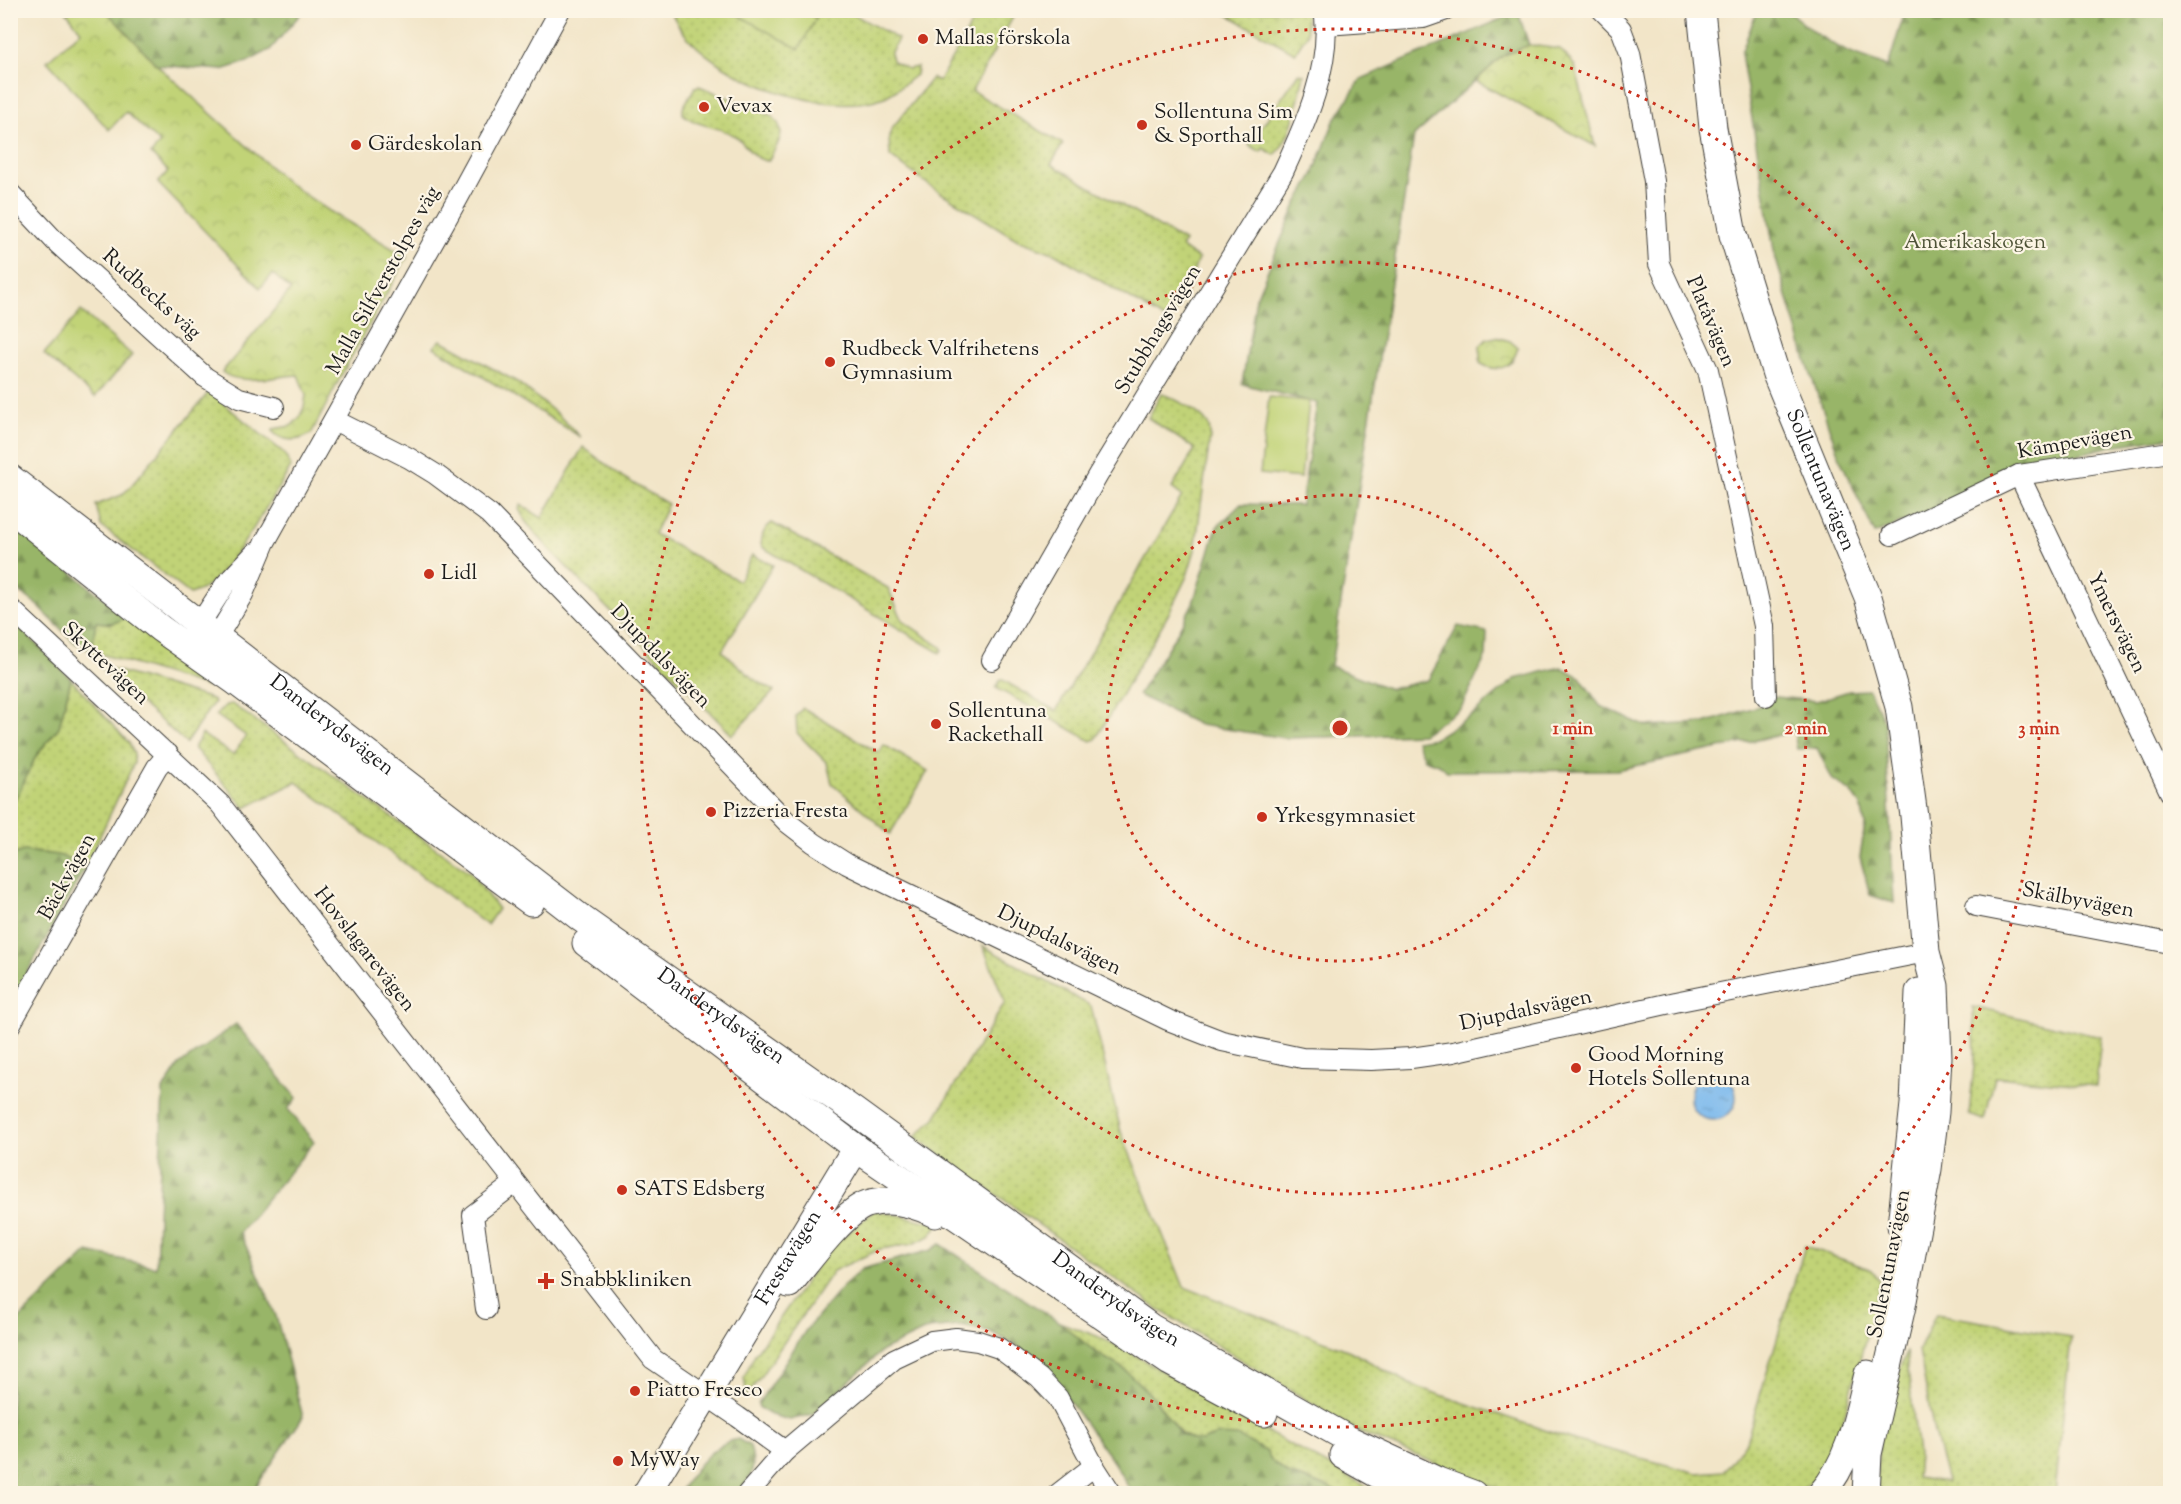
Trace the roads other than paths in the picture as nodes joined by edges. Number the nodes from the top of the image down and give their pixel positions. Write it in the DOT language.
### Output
graph roads {
  1 [pos="560,10"];
  2 [pos="1446,10"];
  3 [pos="1602,10"];
  4 [pos="1701,10"];
  5 [pos="1325,18"];
  6 [pos="10,193"];
  7 [pos="274,407"];
  8 [pos="334,420"];
  9 [pos="2170,452"];
  10 [pos="2019,475"];
  11 [pos="10,478"];
  12 [pos="10,508"];
  13 [pos="1892,535"];
  14 [pos="10,608"];
  15 [pos="201,641"];
  16 [pos="992,660"];
  17 [pos="1766,696"];
  18 [pos="168,754"];
  19 [pos="2170,792"];
  20 [pos="1976,906"];
  21 [pos="2170,943"];
  22 [pos="1926,952"];
  23 [pos="10,1025"];
  24 [pos="854,1111"];
  25 [pos="867,1151"];
  26 [pos="516,1183"];
  27 [pos="959,1187"];
  28 [pos="997,1245"];
  29 [pos="786,1287"];
  30 [pos="486,1309"];
  31 [pos="723,1368"];
  32 [pos="706,1396"];
  33 [pos="785,1451"];
  34 [pos="1094,1466"];
  35 [pos="646,1494"];
  36 [pos="747,1494"];
  37 [pos="1058,1494"];
  38 [pos="1112,1494"];
  39 [pos="1419,1494"];
  40 [pos="1473,1494"];
  41 [pos="1821,1494"];
  42 [pos="1866,1494"];
  1 -- 8 [label="street, Malla Silfverstolpes väg"];
  2 -- 5 [label="street"];
  3 -- 17 [label="street, Platåvägen"];
  4 -- 22 [label="main road, Sollentunavägen"];
  5 -- 16 [label="street, Stubbhagsvägen"];
  6 -- 7 [label="street, Rudbecks väg"];
  8 -- 15 [label="street, Malla Silfverstolpes väg"];
  8 -- 22 [label="street, Djupdalsvägen"];
  9 -- 10 [label="street, Kämpevägen"];
  10 -- 13 [label="street, Kämpevägen"];
  10 -- 19 [label="street, Ymersvägen"];
  11 -- 15 [label="main road, Danderydsvägen"];
  12 -- 15 [label="main road, Danderydsvägen"];
  14 -- 18 [label="street, Skyttevägen"];
  15 -- 24 [label="main road, Danderydsvägen"];
  15 -- 25 [label="main road, Danderydsvägen"];
  18 -- 23 [label="street, Bäckvägen"];
  18 -- 26 [label="street, Hovslagarevägen"];
  20 -- 21 [label="street, Skälbyvägen"];
  22 -- 41 [label="main road, Sollentunavägen"];
  22 -- 42 [label="main road, Sollentunavägen"];
  24 -- 25 [label="main road"];
  24 -- 27 [label="main road, Danderydsvägen"];
  25 -- 27 [label="main road"];
  25 -- 28 [label="main road, Danderydsvägen"];
  25 -- 29 [label="main road, Frestavägen"];
  25 -- 31 [label="main road, Frestavägen"];
  26 -- 30 [label="street"];
  26 -- 32 [label="street, Hovslagarevägen"];
  27 -- 40 [label="main road, Danderydsvägen"];
  28 -- 29 [label="main road, Frestavägen"];
  28 -- 39 [label="main road, Danderydsvägen"];
  29 -- 31 [label="main road, Frestavägen"];
  31 -- 32 [label="main road, Frestavägen"];
  32 -- 33 [label="street, Hovslagarevägen"];
  32 -- 35 [label="main road, Frestavägen"];
  33 -- 34 [label="street"];
  33 -- 36 [label="street"];
  34 -- 37 [label="street"];
  34 -- 38 [label="street"];
}
